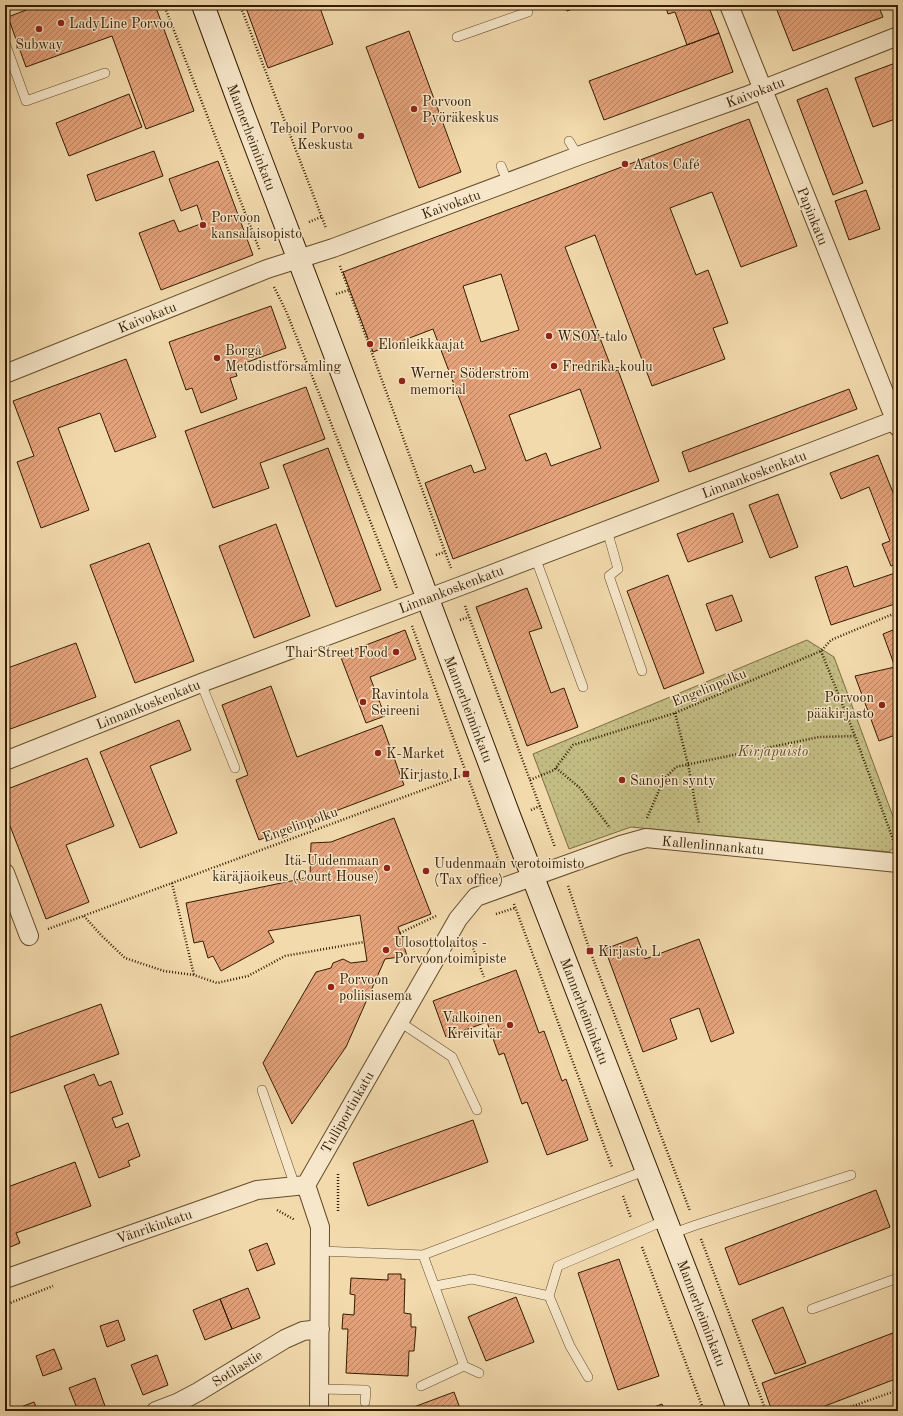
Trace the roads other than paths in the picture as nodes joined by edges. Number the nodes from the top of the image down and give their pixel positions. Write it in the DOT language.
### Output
graph roads {
  1 [pos="203,5"];
  2 [pos="729,5"];
  3 [pos="528,12"];
  4 [pos="898,36"];
  5 [pos="457,37"];
  6 [pos="5,42"];
  7 [pos="105,73"];
  8 [pos="763,89"];
  9 [pos="569,141"];
  10 [pos="578,156"];
  11 [pos="502,166"];
  12 [pos="508,183"];
  13 [pos="299,260"];
  14 [pos="5,374"];
  15 [pos="897,422"];
  16 [pos="607,530"];
  17 [pos="535,557"];
  18 [pos="427,598"];
  19 [pos="642,670"];
  20 [pos="201,683"];
  21 [pos="583,687"];
  22 [pos="5,761"];
  23 [pos="235,768"];
  24 [pos="897,855"];
  25 [pos="5,873"];
  26 [pos="533,877"];
  27 [pos="30,936"];
  28 [pos="400,1022"];
  29 [pos="262,1090"];
  30 [pos="477,1110"];
  31 [pos="647,1170"];
  32 [pos="851,1175"];
  33 [pos="300,1185"];
  34 [pos="669,1227"];
  35 [pos="320,1251"];
  36 [pos="423,1255"];
  37 [pos="898,1278"];
  38 [pos="5,1279"];
  39 [pos="435,1286"];
  40 [pos="549,1296"];
  41 [pos="812,1309"];
  42 [pos="320,1329"];
  43 [pos="464,1366"];
  44 [pos="479,1373"];
  45 [pos="588,1377"];
  46 [pos="421,1386"];
  47 [pos="320,1389"];
  48 [pos="365,1402"];
  49 [pos="176,1407"];
  50 [pos="156,1411"];
  51 [pos="319,1411"];
  52 [pos="739,1411"];
  1 -- 13 [label="main road, Mannerheiminkatu"];
  2 -- 8 [label="street, Papinkatu"];
  3 -- 5 [label="lane"];
  4 -- 8 [label="street, Kaivokatu"];
  6 -- 7 [label="lane"];
  8 -- 10 [label="street, Kaivokatu"];
  8 -- 15 [label="street, Papinkatu"];
  9 -- 10 [label="lane"];
  10 -- 12 [label="street, Kaivokatu"];
  11 -- 12 [label="lane"];
  12 -- 13 [label="street, Kaivokatu"];
  13 -- 14 [label="street, Kaivokatu"];
  13 -- 18 [label="main road, Mannerheiminkatu"];
  15 -- 16 [label="street, Linnankoskenkatu"];
  16 -- 17 [label="street, Linnankoskenkatu"];
  16 -- 19 [label="lane"];
  17 -- 18 [label="street, Linnankoskenkatu"];
  17 -- 21 [label="lane"];
  18 -- 20 [label="street, Linnankoskenkatu"];
  18 -- 26 [label="main road, Mannerheiminkatu"];
  20 -- 22 [label="street, Linnankoskenkatu"];
  20 -- 23 [label="lane"];
  24 -- 26 [label="street, Kallenlinnankatu"];
  25 -- 27 [label="street"];
  26 -- 28 [label="street, Tulliportinkatu"];
  26 -- 31 [label="main road, Mannerheiminkatu"];
  28 -- 30 [label="lane"];
  28 -- 33 [label="street, Tulliportinkatu"];
  29 -- 33 [label="lane"];
  31 -- 34 [label="main road, Mannerheiminkatu"];
  31 -- 36 [label="lane"];
  32 -- 34 [label="lane"];
  33 -- 35 [label="street"];
  33 -- 38 [label="street, Vänrikinkatu"];
  34 -- 40 [label="lane"];
  34 -- 52 [label="main road, Mannerheiminkatu"];
  35 -- 36 [label="lane"];
  35 -- 42 [label="street"];
  36 -- 39 [label="lane"];
  37 -- 41 [label="lane"];
  39 -- 40 [label="lane"];
  39 -- 43 [label="lane"];
  40 -- 45 [label="lane"];
  42 -- 47 [label="street"];
  42 -- 49 [label="street, Sotilastie"];
  43 -- 44 [label="lane"];
  43 -- 46 [label="lane"];
  47 -- 48 [label="lane"];
  47 -- 51 [label="street"];
  49 -- 50 [label="street, Sotilastie"];
}
